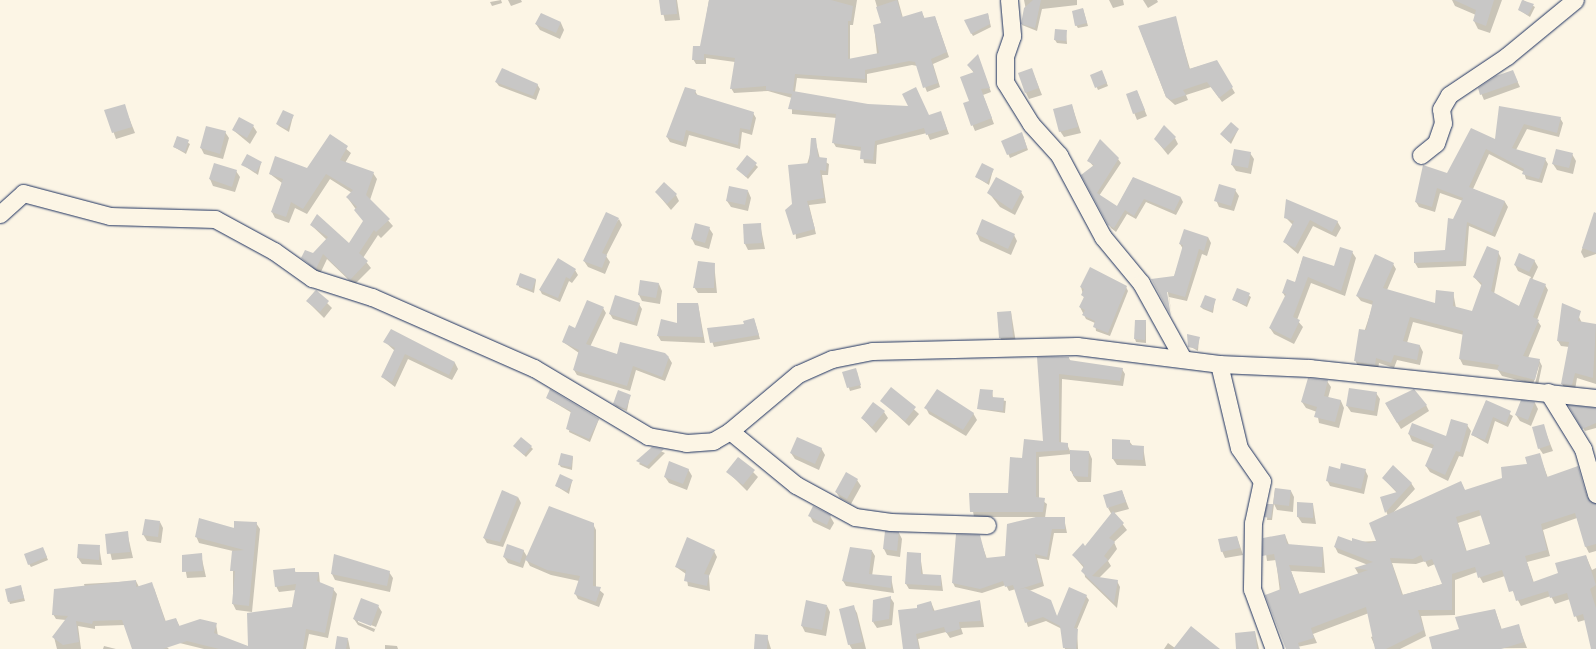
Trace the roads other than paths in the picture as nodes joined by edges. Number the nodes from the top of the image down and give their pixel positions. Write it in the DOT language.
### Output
graph roads {
  1 [pos="1009,0"];
  2 [pos="1575,0"];
  3 [pos="1421,155"];
  4 [pos="0,214"];
  5 [pos="1182,357"];
  6 [pos="1219,364"];
  7 [pos="1548,392"];
  8 [pos="1596,398"];
  9 [pos="730,431"];
  10 [pos="1596,494"];
  11 [pos="987,525"];
  12 [pos="1274,649"];
  1 -- 5 [label="street"];
  2 -- 3 [label="street"];
  4 -- 9 [label="street"];
  5 -- 6 [label="street"];
  5 -- 9 [label="street"];
  6 -- 7 [label="street"];
  6 -- 12 [label="street"];
  7 -- 8 [label="street"];
  7 -- 10 [label="street"];
  9 -- 11 [label="street"];
}
